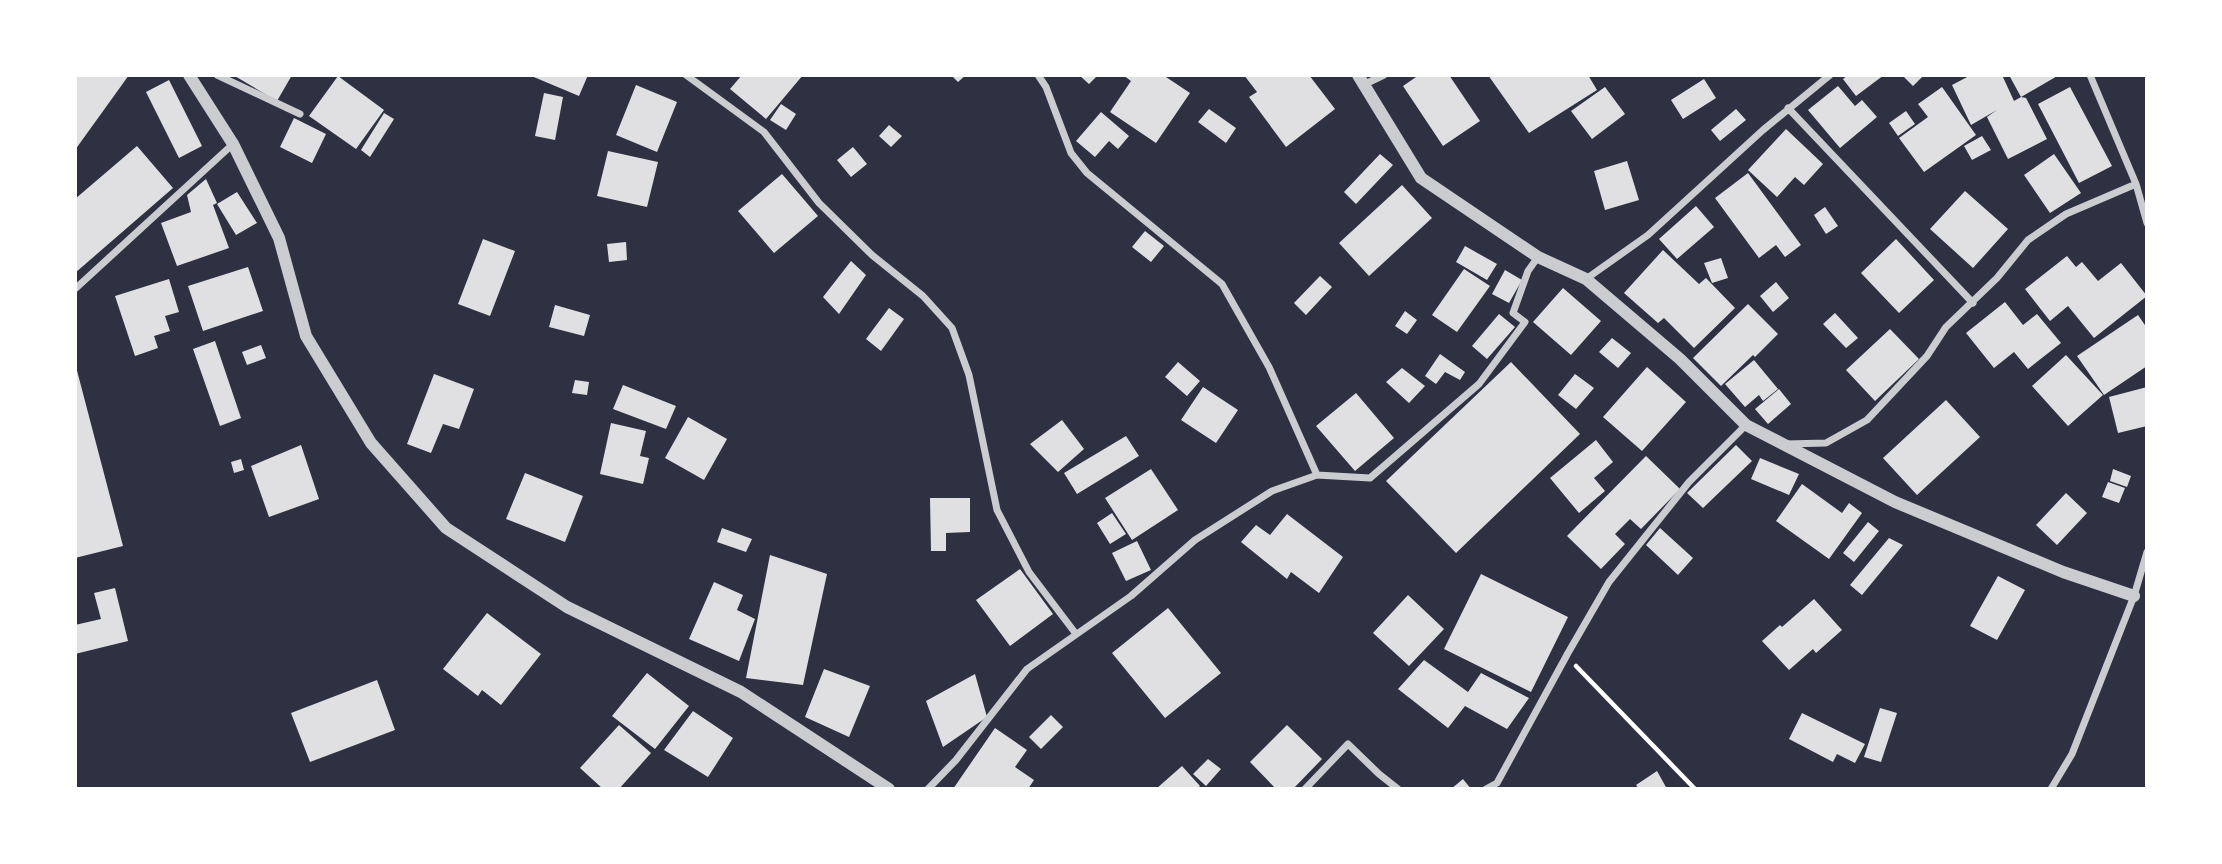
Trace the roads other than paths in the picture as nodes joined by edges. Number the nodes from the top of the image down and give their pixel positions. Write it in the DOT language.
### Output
graph roads {
  1 [pos="189,75"];
  2 [pos="217,75"];
  3 [pos="686,75"];
  4 [pos="1038,75"];
  5 [pos="1384,75"];
  6 [pos="1830,75"];
  7 [pos="2090,75"];
  8 [pos="1360,80"];
  9 [pos="1788,108"];
  10 [pos="300,114"];
  11 [pos="233,144"];
  12 [pos="2136,184"];
  13 [pos="2147,223"];
  14 [pos="1538,257"];
  15 [pos="1586,279"];
  16 [pos="75,289"];
  17 [pos="1973,303"];
  18 [pos="1746,425"];
  19 [pos="1785,443"];
  20 [pos="1317,475"];
  21 [pos="2147,552"];
  22 [pos="2134,596"];
  23 [pos="1076,634"];
  24 [pos="889,789"];
  25 [pos="928,789"];
  26 [pos="1305,789"];
  27 [pos="1398,789"];
  28 [pos="1486,789"];
  29 [pos="2051,789"];
  1 -- 11 [label="street"];
  2 -- 10 [label="street"];
  3 -- 23 [label="street"];
  4 -- 20 [label="street"];
  5 -- 8 [label="street"];
  6 -- 9 [label="street"];
  7 -- 12 [label="street"];
  8 -- 14 [label="street"];
  9 -- 15 [label="street"];
  9 -- 17 [label="street"];
  11 -- 16 [label="street"];
  11 -- 24 [label="street"];
  12 -- 13 [label="street"];
  12 -- 17 [label="street"];
  14 -- 15 [label="street"];
  14 -- 20 [label="street"];
  15 -- 18 [label="street"];
  17 -- 19 [label="street"];
  18 -- 19 [label="street"];
  18 -- 28 [label="street"];
  19 -- 22 [label="street"];
  20 -- 23 [label="street"];
  21 -- 22 [label="street"];
  22 -- 29 [label="street"];
  23 -- 25 [label="street"];
  26 -- 27 [label="street"];
}
